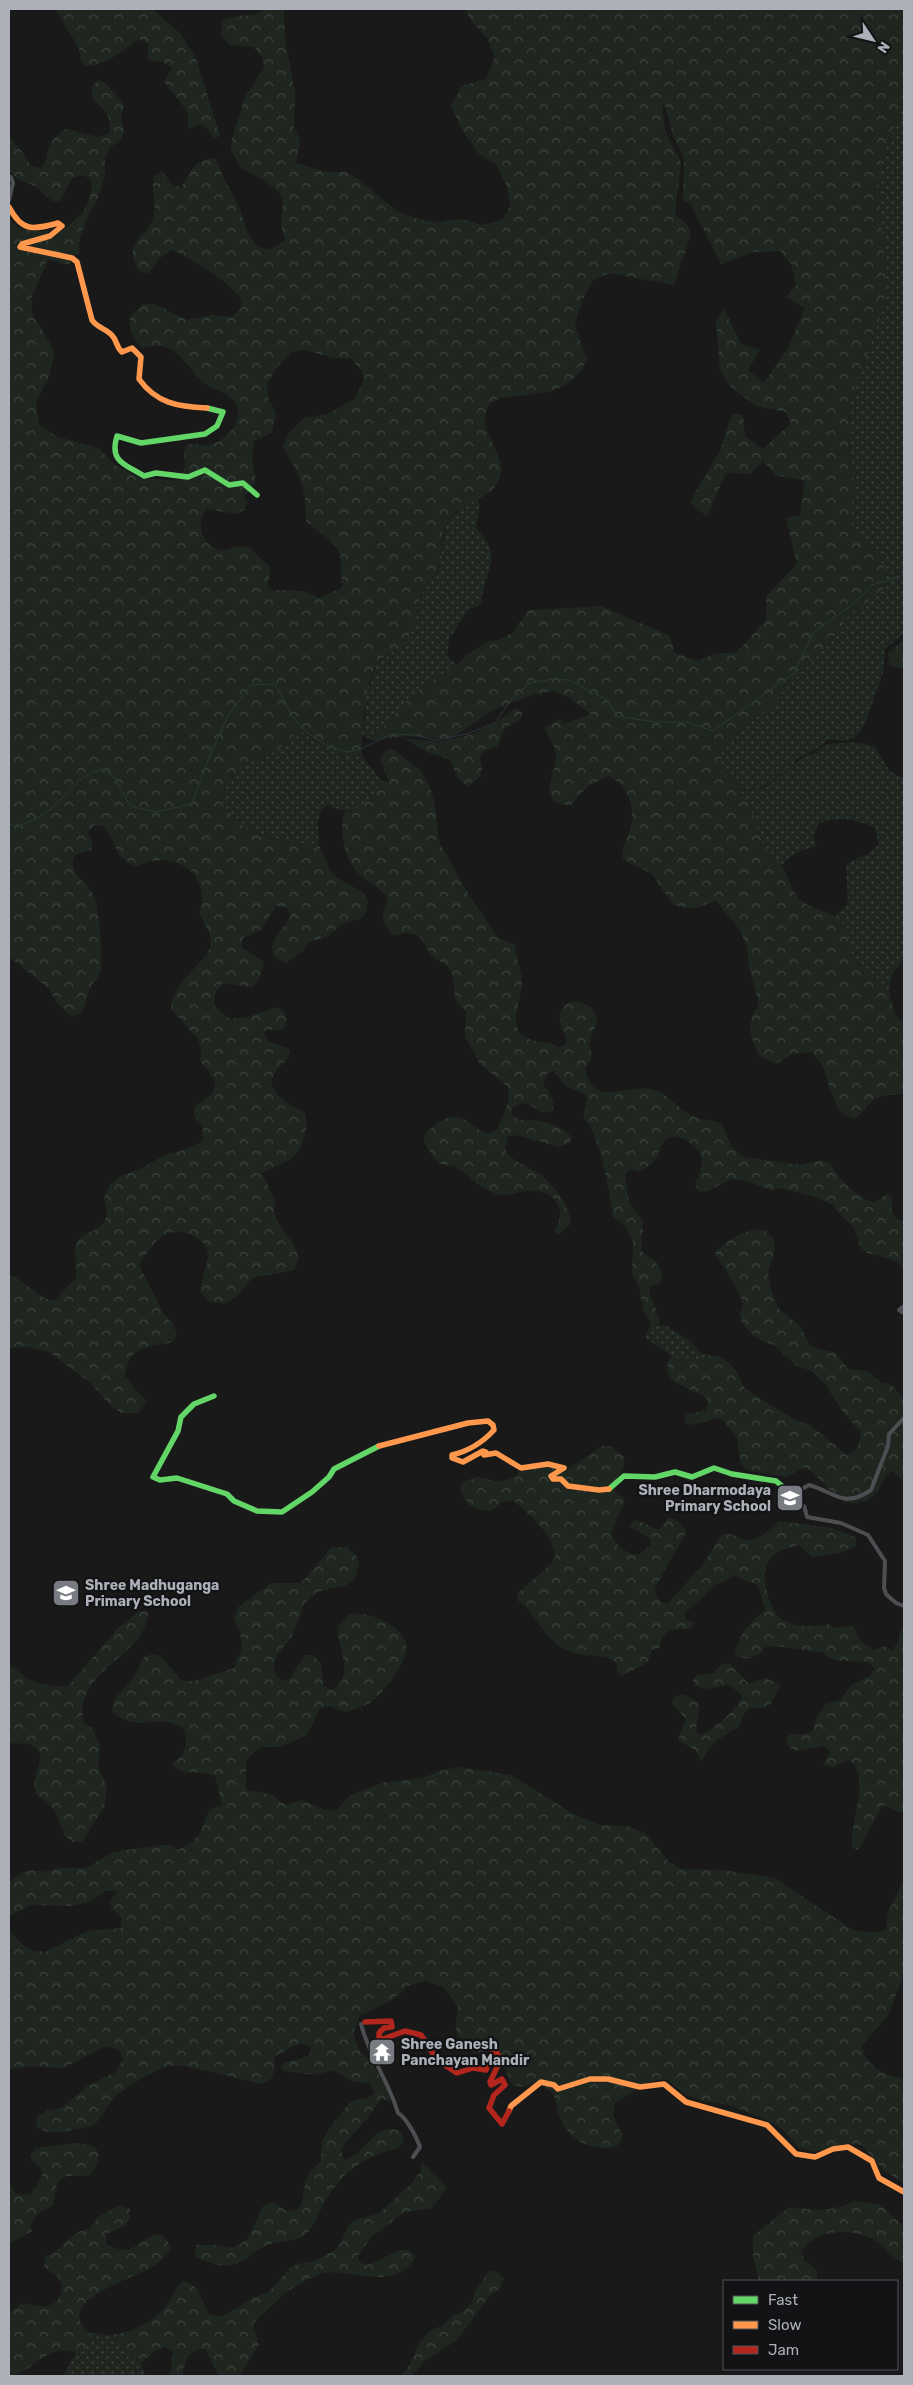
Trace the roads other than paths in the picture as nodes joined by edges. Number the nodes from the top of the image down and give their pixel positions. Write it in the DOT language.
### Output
graph roads {
  1 [pos="9,177"];
  2 [pos="9,200"];
  3 [pos="9,207"];
  4 [pos="257,496"];
  5 [pos="904,1306"];
  6 [pos="904,1313"];
  7 [pos="214,1396"];
  8 [pos="904,1418"];
  9 [pos="794,1496"];
  10 [pos="904,1606"];
  11 [pos="363,2023"];
  12 [pos="413,2157"];
  13 [pos="904,2192"];
  1 -- 2 [label="street"];
  3 -- 4 [label="street"];
  5 -- 6 [label="street"];
  7 -- 9 [label="street"];
  8 -- 9 [label="street"];
  9 -- 10 [label="street"];
  11 -- 12 [label="street"];
  11 -- 13 [label="street"];
}
